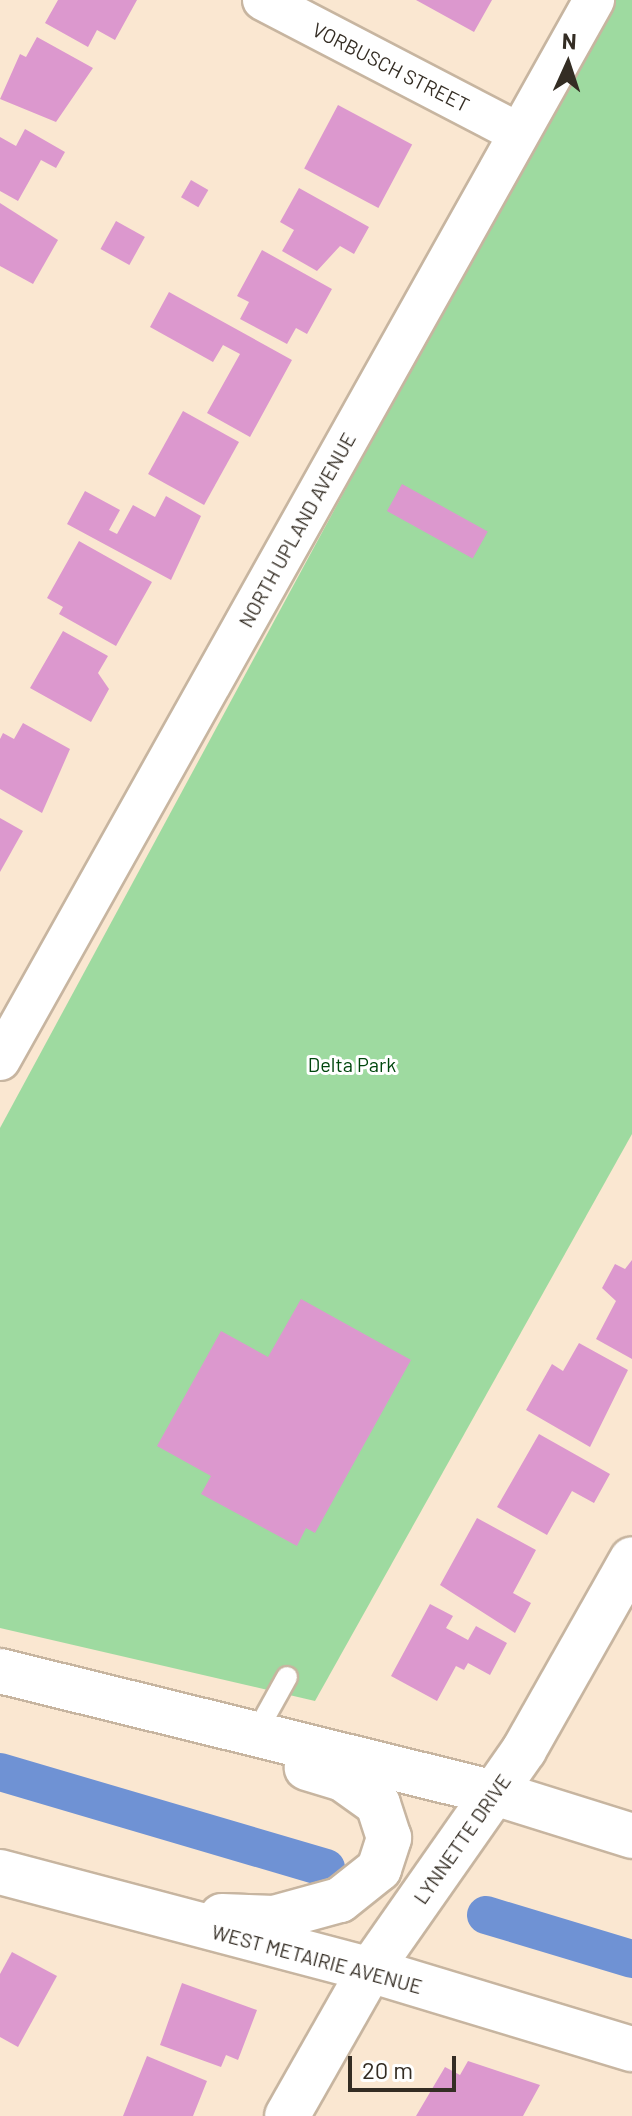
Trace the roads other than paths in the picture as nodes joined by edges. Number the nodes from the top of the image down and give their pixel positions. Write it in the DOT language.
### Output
graph roads {
  1 [pos="263,0"];
  2 [pos="594,0"];
  3 [pos="519,133"];
  4 [pos="0,1060"];
  5 [pos="630,1565"];
  6 [pos="0,1671"];
  7 [pos="287,1677"];
  8 [pos="256,1733"];
  9 [pos="495,1793"];
  10 [pos="632,1836"];
  11 [pos="0,1872"];
  12 [pos="136,1911"];
  13 [pos="370,1970"];
  14 [pos="632,2049"];
  15 [pos="287,2116"];
  1 -- 3 [label="street, VORBUSCH STREET"];
  2 -- 3 [label="street, NORTH UPLAND AVENUE"];
  3 -- 4 [label="street, NORTH UPLAND AVENUE"];
  5 -- 9 [label="main road, LYNNETTE DRIVE"];
  6 -- 8 [label="main road"];
  7 -- 8 [label="lane"];
  8 -- 9 [label="main road"];
  8 -- 12 [label="main road"];
  9 -- 10 [label="main road"];
  9 -- 13 [label="main road, LYNNETTE DRIVE"];
  11 -- 12 [label="main road, WEST METAIRIE AVENUE"];
  12 -- 13 [label="main road, WEST METAIRIE AVENUE"];
  13 -- 14 [label="main road, WEST METAIRIE AVENUE"];
  13 -- 15 [label="main road, LYNNETTE DRIVE"];
}
